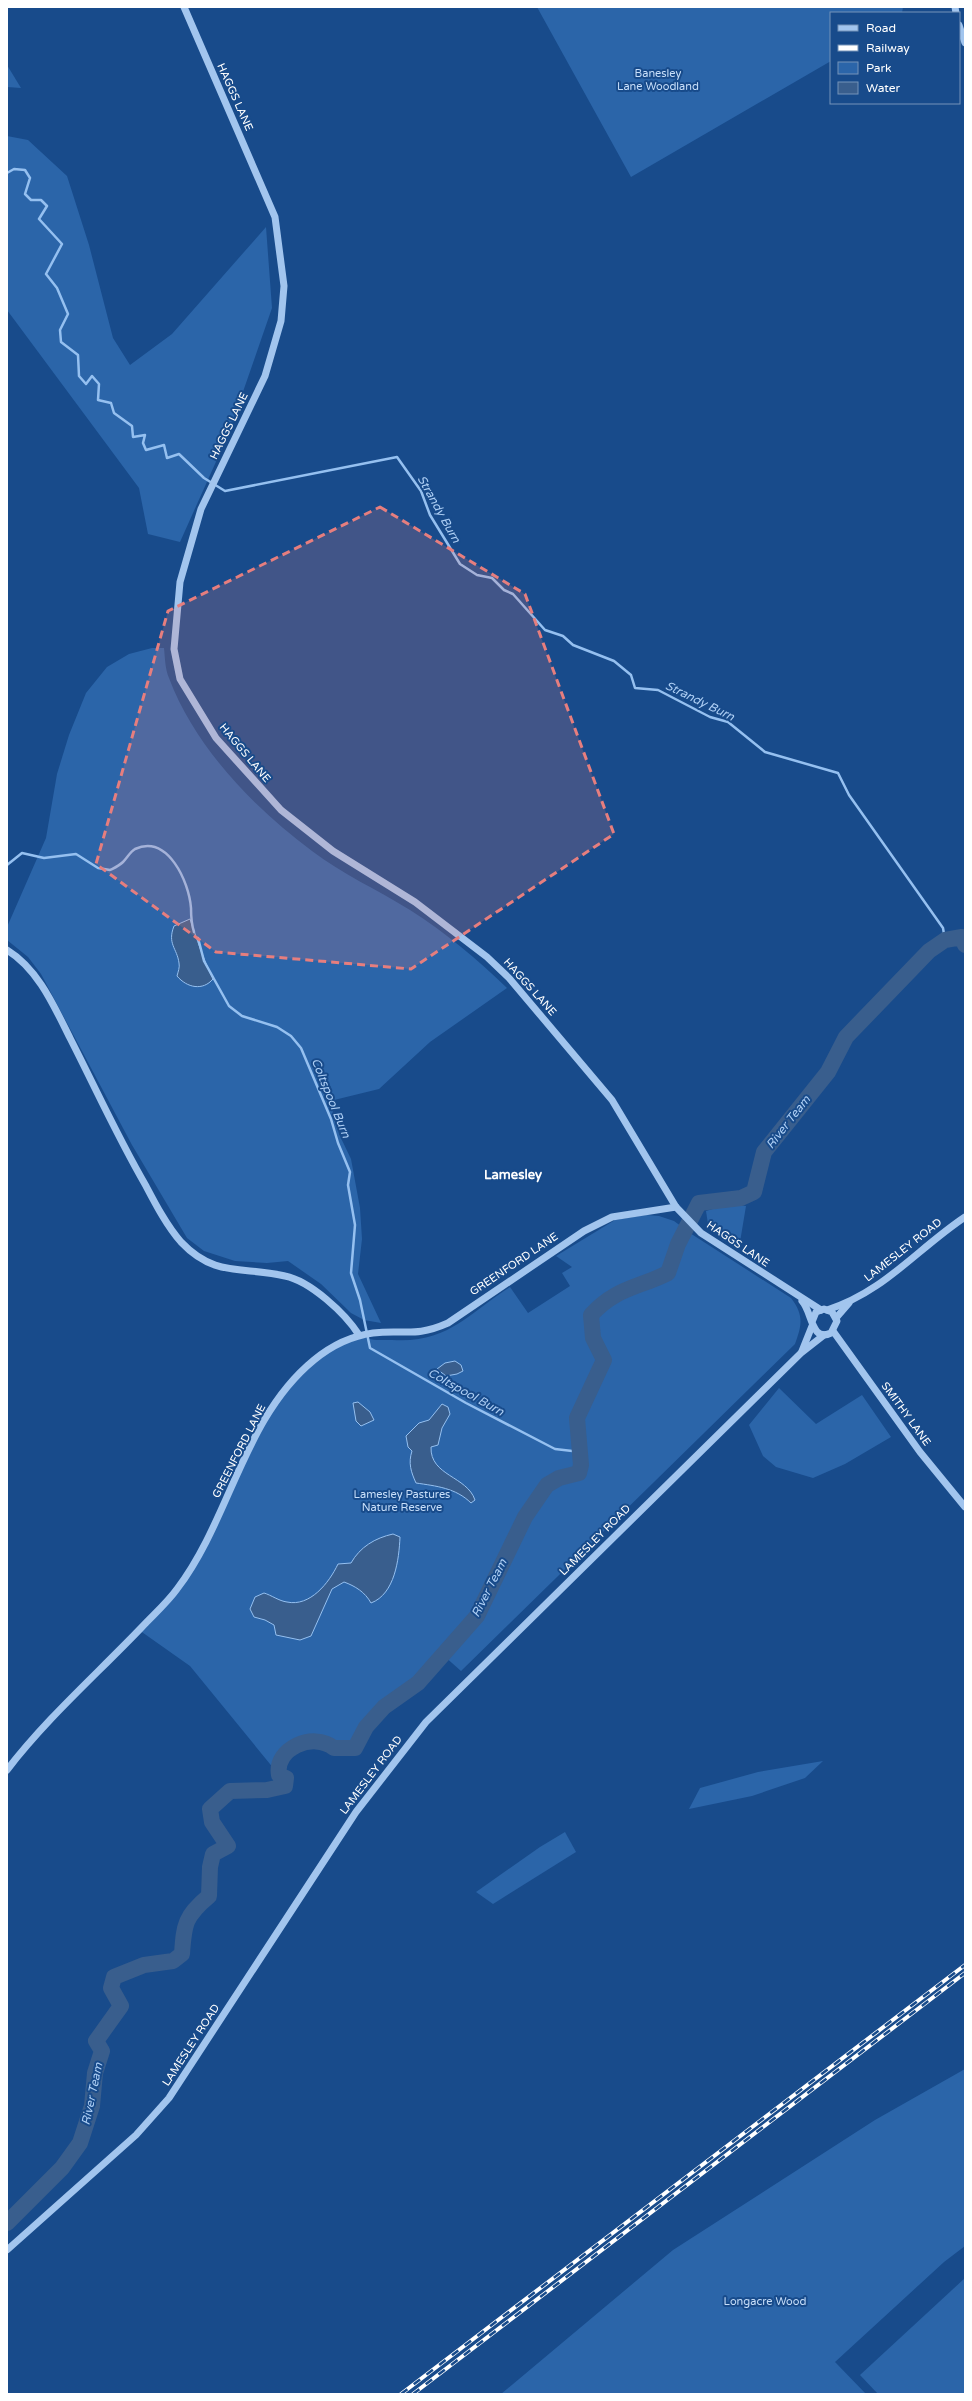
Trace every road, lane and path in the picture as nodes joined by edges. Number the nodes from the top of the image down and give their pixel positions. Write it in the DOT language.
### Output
graph roads {
  1 [pos="184,7"];
  2 [pos="960,27"];
  3 [pos="965,43"];
  4 [pos="7,950"];
  5 [pos="678,1209"];
  6 [pos="965,1217"];
  7 [pos="798,1296"];
  8 [pos="854,1300"];
  9 [pos="824,1310"];
  10 [pos="836,1318"];
  11 [pos="812,1324"];
  12 [pos="834,1331"];
  13 [pos="359,1335"];
  14 [pos="824,1335"];
  15 [pos="801,1352"];
  16 [pos="965,1507"];
  17 [pos="7,1770"];
  18 [pos="7,2250"];
  1 -- 5 [label="street, HAGGS LANE"];
  2 -- 3 [label="street"];
  4 -- 13 [label="street"];
  5 -- 7 [label="street, HAGGS LANE"];
  5 -- 13 [label="street, GREENFORD LANE"];
  6 -- 8 [label="street, LAMESLEY ROAD"];
  7 -- 9 [label="street, HAGGS LANE"];
  7 -- 11 [label="street, HAGGS LANE"];
  8 -- 9 [label="street, LAMESLEY ROAD"];
  8 -- 10 [label="street, LAMESLEY ROAD"];
  9 -- 10 [label="street"];
  9 -- 11 [label="street"];
  10 -- 12 [label="street"];
  11 -- 14 [label="street"];
  11 -- 15 [label="street, LAMESLEY ROAD"];
  12 -- 14 [label="street"];
  12 -- 16 [label="street, SMITHY LANE"];
  13 -- 17 [label="street, GREENFORD LANE"];
  14 -- 15 [label="street, LAMESLEY ROAD"];
  15 -- 18 [label="street, LAMESLEY ROAD"];
}
